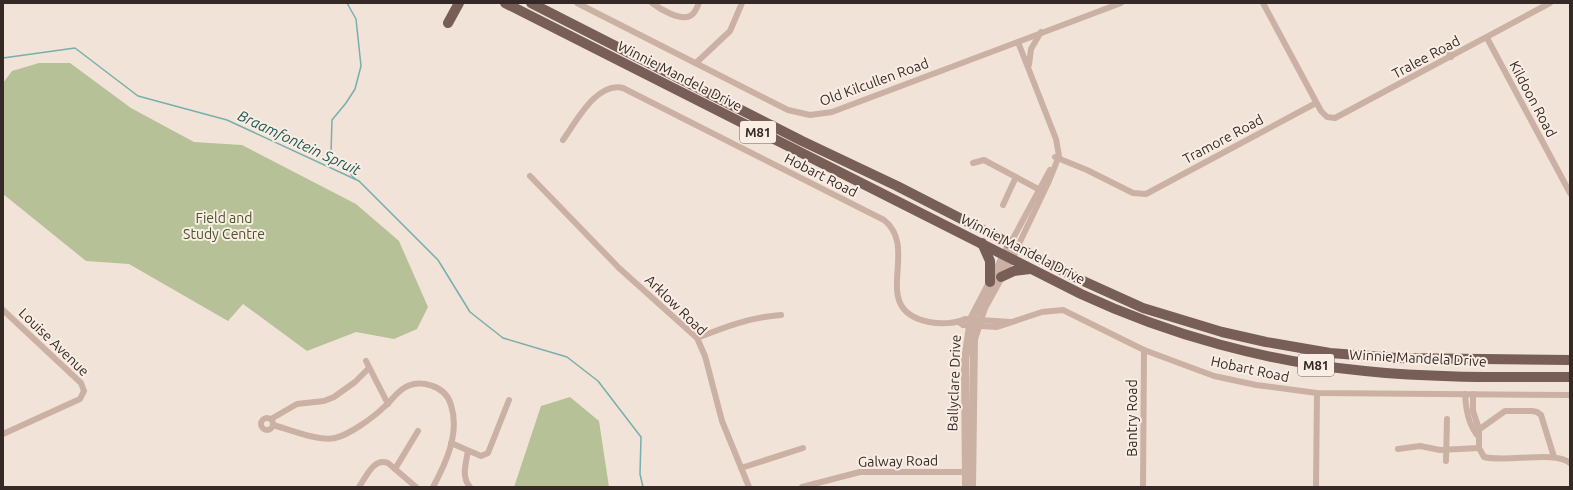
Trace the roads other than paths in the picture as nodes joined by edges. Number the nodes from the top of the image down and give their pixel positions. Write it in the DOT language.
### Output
graph roads {
  1 [pos="459,3"];
  2 [pos="505,3"];
  3 [pos="531,3"];
  4 [pos="652,3"];
  5 [pos="699,3"];
  6 [pos="742,3"];
  7 [pos="1121,3"];
  8 [pos="1263,3"];
  9 [pos="1550,3"];
  10 [pos="579,4"];
  11 [pos="448,23"];
  12 [pos="1041,32"];
  13 [pos="1487,38"];
  14 [pos="1018,42"];
  15 [pos="1447,49"];
  16 [pos="1451,57"];
  17 [pos="696,63"];
  18 [pos="1029,69"];
  19 [pos="1316,103"];
  20 [pos="563,140"];
  21 [pos="1057,158"];
  22 [pos="973,163"];
  23 [pos="530,176"];
  24 [pos="1016,177"];
  25 [pos="1040,190"];
  26 [pos="1570,192"];
  27 [pos="1002,205"];
  28 [pos="982,244"];
  29 [pos="1013,246"];
  30 [pos="1007,257"];
  31 [pos="1030,269"];
  32 [pos="1001,277"];
  33 [pos="990,282"];
  34 [pos="3,310"];
  35 [pos="781,315"];
  36 [pos="974,323"];
  37 [pos="698,338"];
  38 [pos="1144,350"];
  39 [pos="366,360"];
  40 [pos="1570,360"];
  41 [pos="369,368"];
  42 [pos="1570,377"];
  43 [pos="1317,393"];
  44 [pos="1465,394"];
  45 [pos="1473,394"];
  46 [pos="1570,395"];
  47 [pos="509,400"];
  48 [pos="388,404"];
  49 [pos="1447,419"];
  50 [pos="418,431"];
  51 [pos="1478,433"];
  52 [pos="3,434"];
  53 [pos="451,443"];
  54 [pos="803,448"];
  55 [pos="1479,448"];
  56 [pos="1398,449"];
  57 [pos="1447,450"];
  58 [pos="468,451"];
  59 [pos="1554,457"];
  60 [pos="1446,461"];
  61 [pos="1570,463"];
  62 [pos="741,468"];
  63 [pos="395,469"];
  64 [pos="969,472"];
  65 [pos="359,487"];
  66 [pos="416,487"];
  67 [pos="433,487"];
  68 [pos="470,487"];
  69 [pos="749,487"];
  70 [pos="802,487"];
  71 [pos="966,487"];
  72 [pos="972,487"];
  73 [pos="1143,487"];
  74 [pos="1316,487"];
  1 -- 11 [label="main road"];
  2 -- 28 [label="main road, Winnie Mandela Drive / M81"];
  3 -- 29 [label="main road, Winnie Mandela Drive / M81"];
  4 -- 5 [label="street"];
  6 -- 17 [label="street"];
  7 -- 12 [label="street, Old Kilcullen Road"];
  8 -- 19 [label="street, Tralee Road"];
  9 -- 13 [label="street, Tralee Road"];
  10 -- 17 [label="street, Old Kilcullen Road"];
  12 -- 14 [label="street, Old Kilcullen Road"];
  12 -- 18 [label="street"];
  13 -- 16 [label="street, Tralee Road"];
  13 -- 26 [label="street, Kildoon Road"];
  14 -- 17 [label="street, Old Kilcullen Road"];
  14 -- 18 [label="street"];
  15 -- 16 [label="street"];
  16 -- 19 [label="street, Tralee Road"];
  18 -- 21 [label="street"];
  19 -- 21 [label="street, Tramore Road"];
  20 -- 36 [label="street, Hobart Road"];
  21 -- 25 [label="street, Ballyclare Drive"];
  21 -- 29 [label="street, Ballyclare Drive"];
  22 -- 24 [label="street"];
  23 -- 37 [label="street, Arklow Road"];
  24 -- 25 [label="street"];
  24 -- 27 [label="street"];
  25 -- 29 [label="street, Ballyclare Drive"];
  28 -- 30 [label="main road, Winnie Mandela Drive / M81"];
  28 -- 33 [label="main road"];
  29 -- 30 [label="street, Ballyclare Drive"];
  29 -- 40 [label="main road, Winnie Mandela Drive / M81"];
  30 -- 31 [label="main road, Winnie Mandela Drive / M81"];
  30 -- 32 [label="street, Ballyclare Drive"];
  30 -- 33 [label="street, Ballyclare Drive"];
  31 -- 32 [label="main road"];
  31 -- 42 [label="main road, Winnie Mandela Drive / M81"];
  32 -- 36 [label="street, Ballyclare Drive"];
  33 -- 36 [label="street, Ballyclare Drive"];
  34 -- 52 [label="street, Louise Avenue"];
  35 -- 37 [label="street"];
  36 -- 38 [label="street, Hobart Road"];
  36 -- 64 [label="street, Ballyclare Drive"];
  37 -- 62 [label="street, Arklow Road"];
  38 -- 43 [label="street, Hobart Road"];
  38 -- 73 [label="street, Bantry Road"];
  39 -- 41 [label="street"];
  41 -- 48 [label="street"];
  41 -- 48 [label="street"];
  43 -- 44 [label="street, Hobart Road"];
  43 -- 74 [label="street"];
  44 -- 45 [label="street, Hobart Road"];
  44 -- 51 [label="street"];
  45 -- 46 [label="street, Hobart Road"];
  45 -- 51 [label="street"];
  47 -- 58 [label="street"];
  48 -- 53 [label="street"];
  49 -- 57 [label="street"];
  50 -- 63 [label="street"];
  51 -- 55 [label="street"];
  51 -- 59 [label="street"];
  53 -- 58 [label="street"];
  53 -- 67 [label="street"];
  54 -- 62 [label="street"];
  55 -- 57 [label="street"];
  55 -- 59 [label="street"];
  56 -- 57 [label="street"];
  57 -- 60 [label="street"];
  58 -- 68 [label="street"];
  59 -- 61 [label="street"];
  62 -- 69 [label="street, Arklow Road"];
  63 -- 65 [label="street"];
  63 -- 66 [label="street"];
  64 -- 70 [label="street, Galway Road"];
  64 -- 71 [label="street, Ballyclare Drive"];
  64 -- 72 [label="street, Ballyclare Drive"];
}
